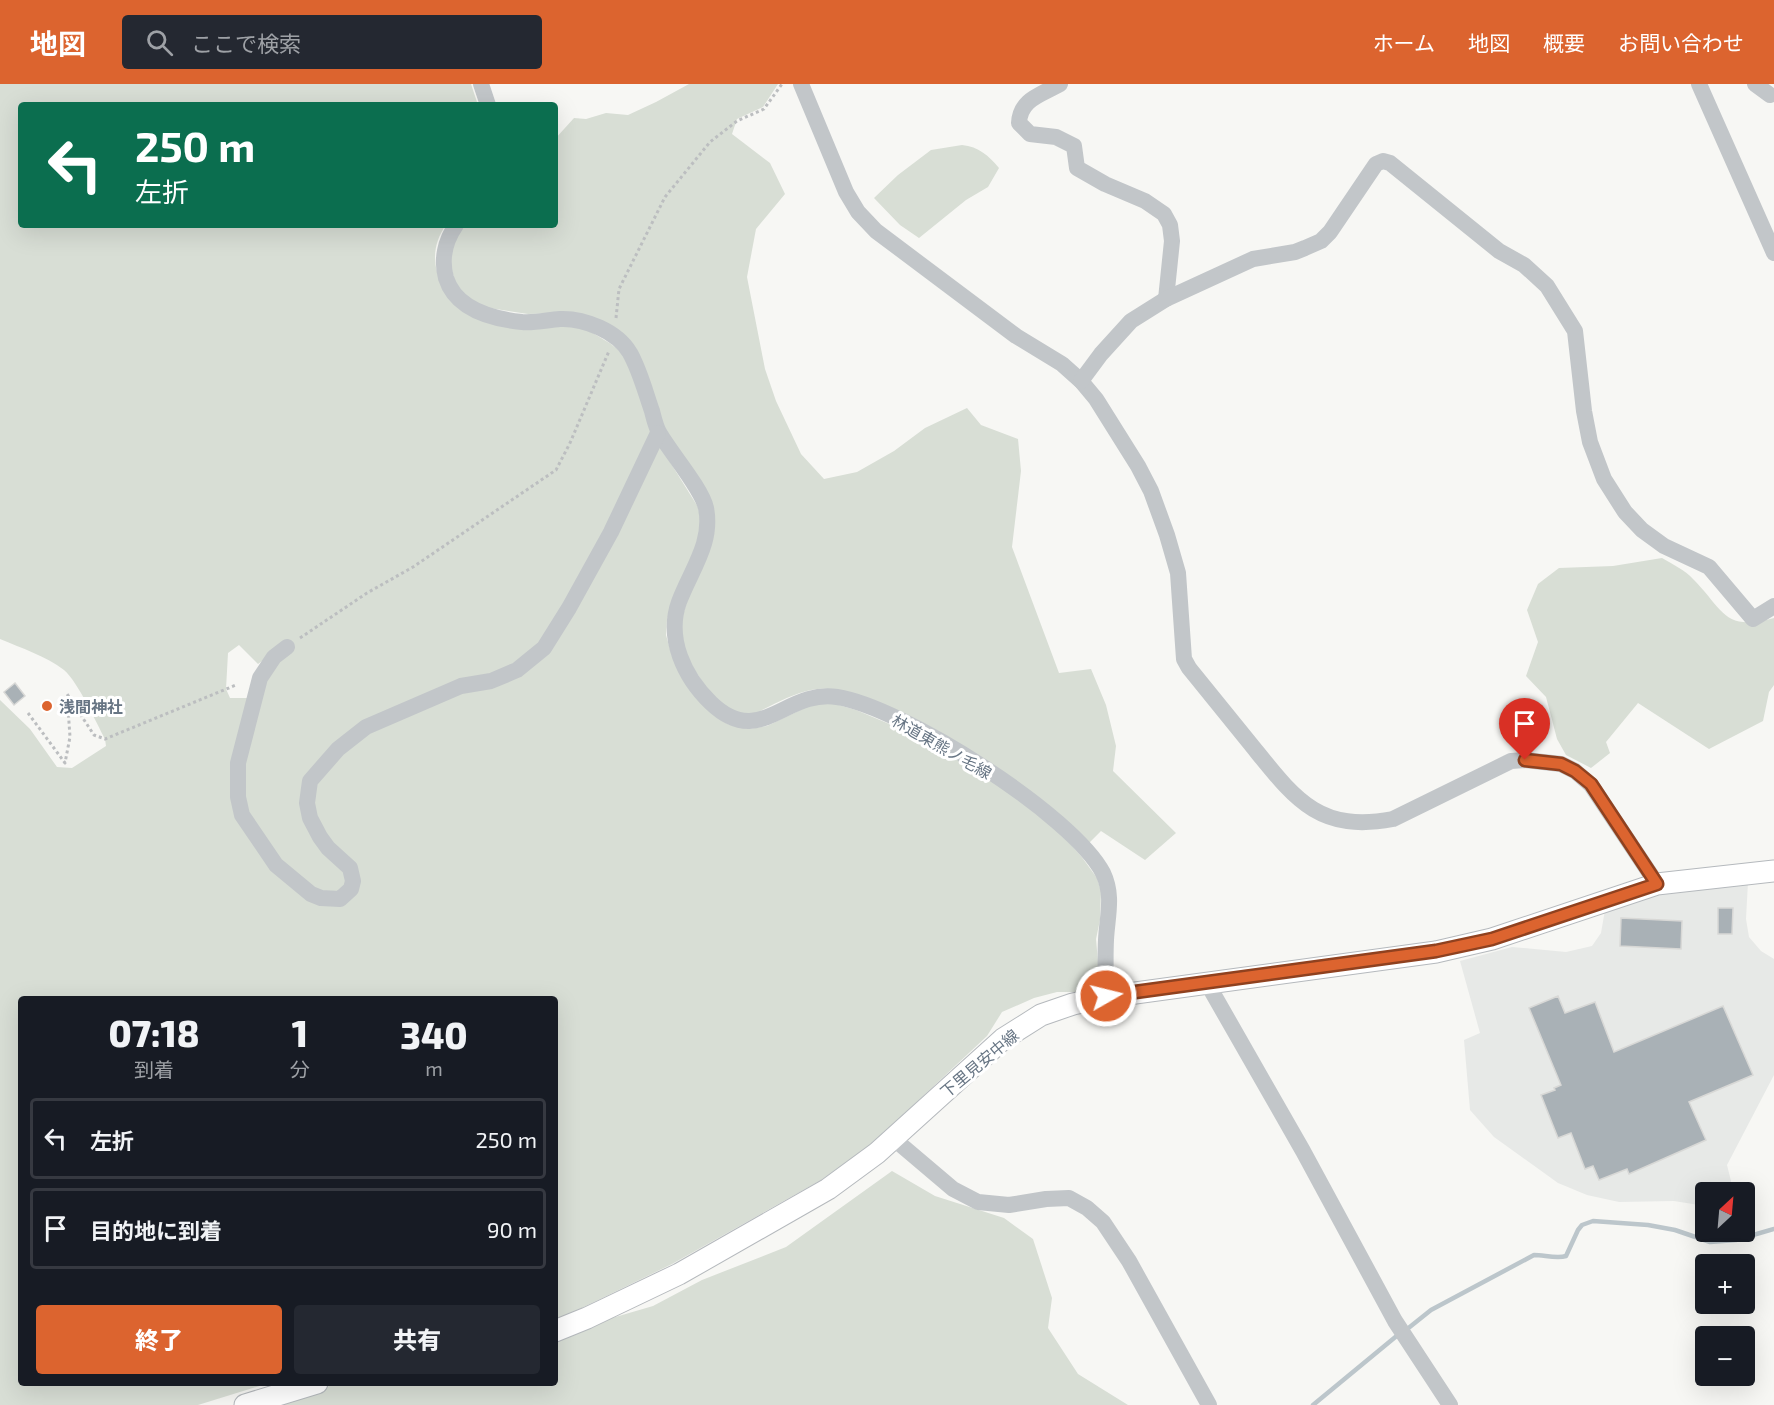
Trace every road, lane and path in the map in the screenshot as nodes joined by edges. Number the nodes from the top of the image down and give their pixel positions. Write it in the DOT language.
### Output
graph roads {
  1 [pos="481,84"];
  2 [pos="782,84"];
  3 [pos="801,84"];
  4 [pos="1060,84"];
  5 [pos="1699,84"];
  6 [pos="1755,84"];
  7 [pos="1770,95"];
  8 [pos="487,102"];
  9 [pos="454,228"];
  10 [pos="1774,252"];
  11 [pos="1166,299"];
  12 [pos="614,337"];
  13 [pos="1081,381"];
  14 [pos="658,433"];
  15 [pos="1774,606"];
  16 [pos="287,647"];
  17 [pos="236,685"];
  18 [pos="28,713"];
  19 [pos="1774,870"];
  20 [pos="1657,884"];
  21 [pos="1207,983"];
  22 [pos="1106,996"];
  23 [pos="894,1139"];
  24 [pos="558,1330"];
  25 [pos="306,1386"];
  26 [pos="245,1405"];
  27 [pos="1209,1405"];
  28 [pos="1450,1405"];
  1 -- 8 [label="street"];
  2 -- 12 [label="path"];
  3 -- 13 [label="street"];
  4 -- 11 [label="street"];
  5 -- 10 [label="street"];
  6 -- 7 [label="street"];
  9 -- 12 [label="street, 林道東熊ノ毛線"];
  11 -- 13 [label="street"];
  11 -- 15 [label="street"];
  12 -- 14 [label="street, 林道東熊ノ毛線"];
  12 -- 16 [label="path"];
  13 -- 20 [label="street"];
  14 -- 16 [label="street"];
  14 -- 22 [label="street, 林道東熊ノ毛線"];
  17 -- 18 [label="path"];
  19 -- 20 [label="main road, 下里見安中線"];
  20 -- 21 [label="main road, 下里見安中線"];
  21 -- 22 [label="main road, 下里見安中線"];
  21 -- 28 [label="street"];
  22 -- 23 [label="main road, 下里見安中線"];
  23 -- 24 [label="main road, 下里見安中線"];
  23 -- 27 [label="street"];
  25 -- 26 [label="main road"];
}
